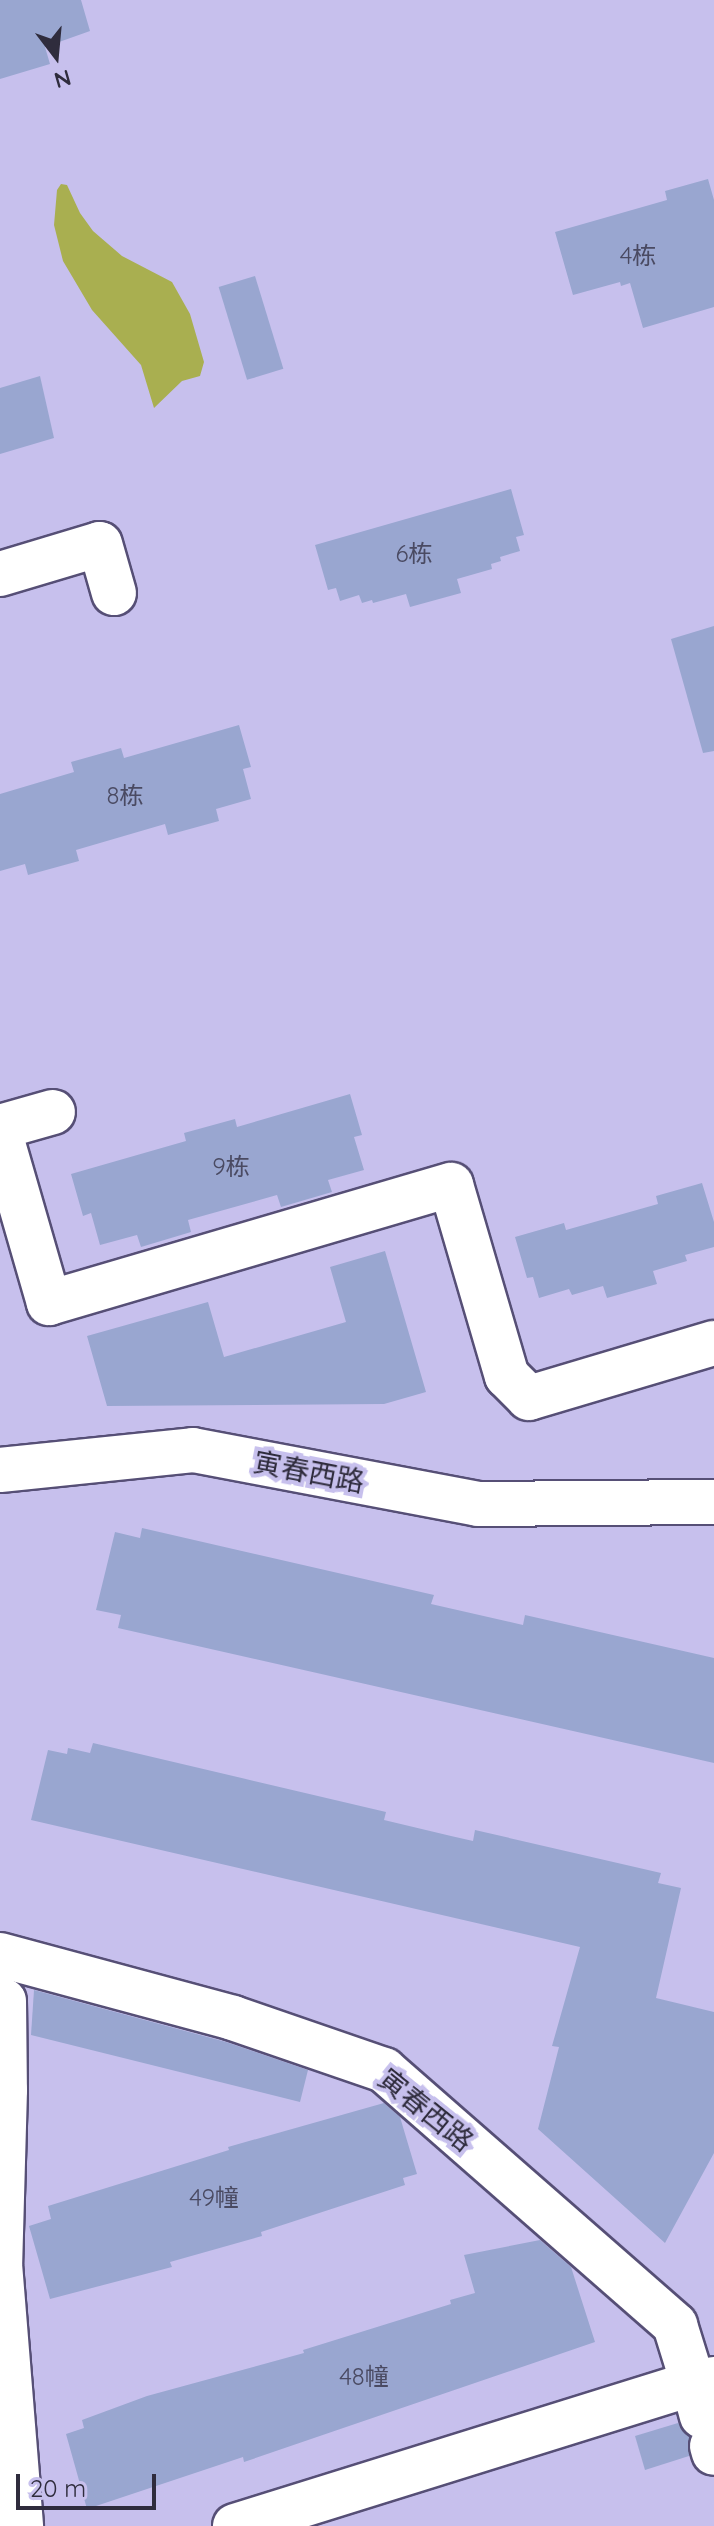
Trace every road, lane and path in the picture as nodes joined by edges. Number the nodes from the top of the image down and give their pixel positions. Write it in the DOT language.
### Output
graph roads {
  1 [pos="0,574"];
  2 [pos="114,593"];
  3 [pos="53,1112"];
  4 [pos="0,1130"];
  5 [pos="714,1343"];
  6 [pos="0,1470"];
  7 [pos="714,1502"];
  8 [pos="0,1955"];
  9 [pos="0,1999"];
  10 [pos="707,2416"];
  11 [pos="21,2526"];
  12 [pos="235,2526"];
  1 -- 2 [label="street"];
  3 -- 4 [label="street"];
  4 -- 5 [label="street"];
  6 -- 7 [label="street, 寅春西路"];
  8 -- 10 [label="street, 寅春西路"];
  9 -- 11 [label="street"];
  10 -- 12 [label="street"];
}
